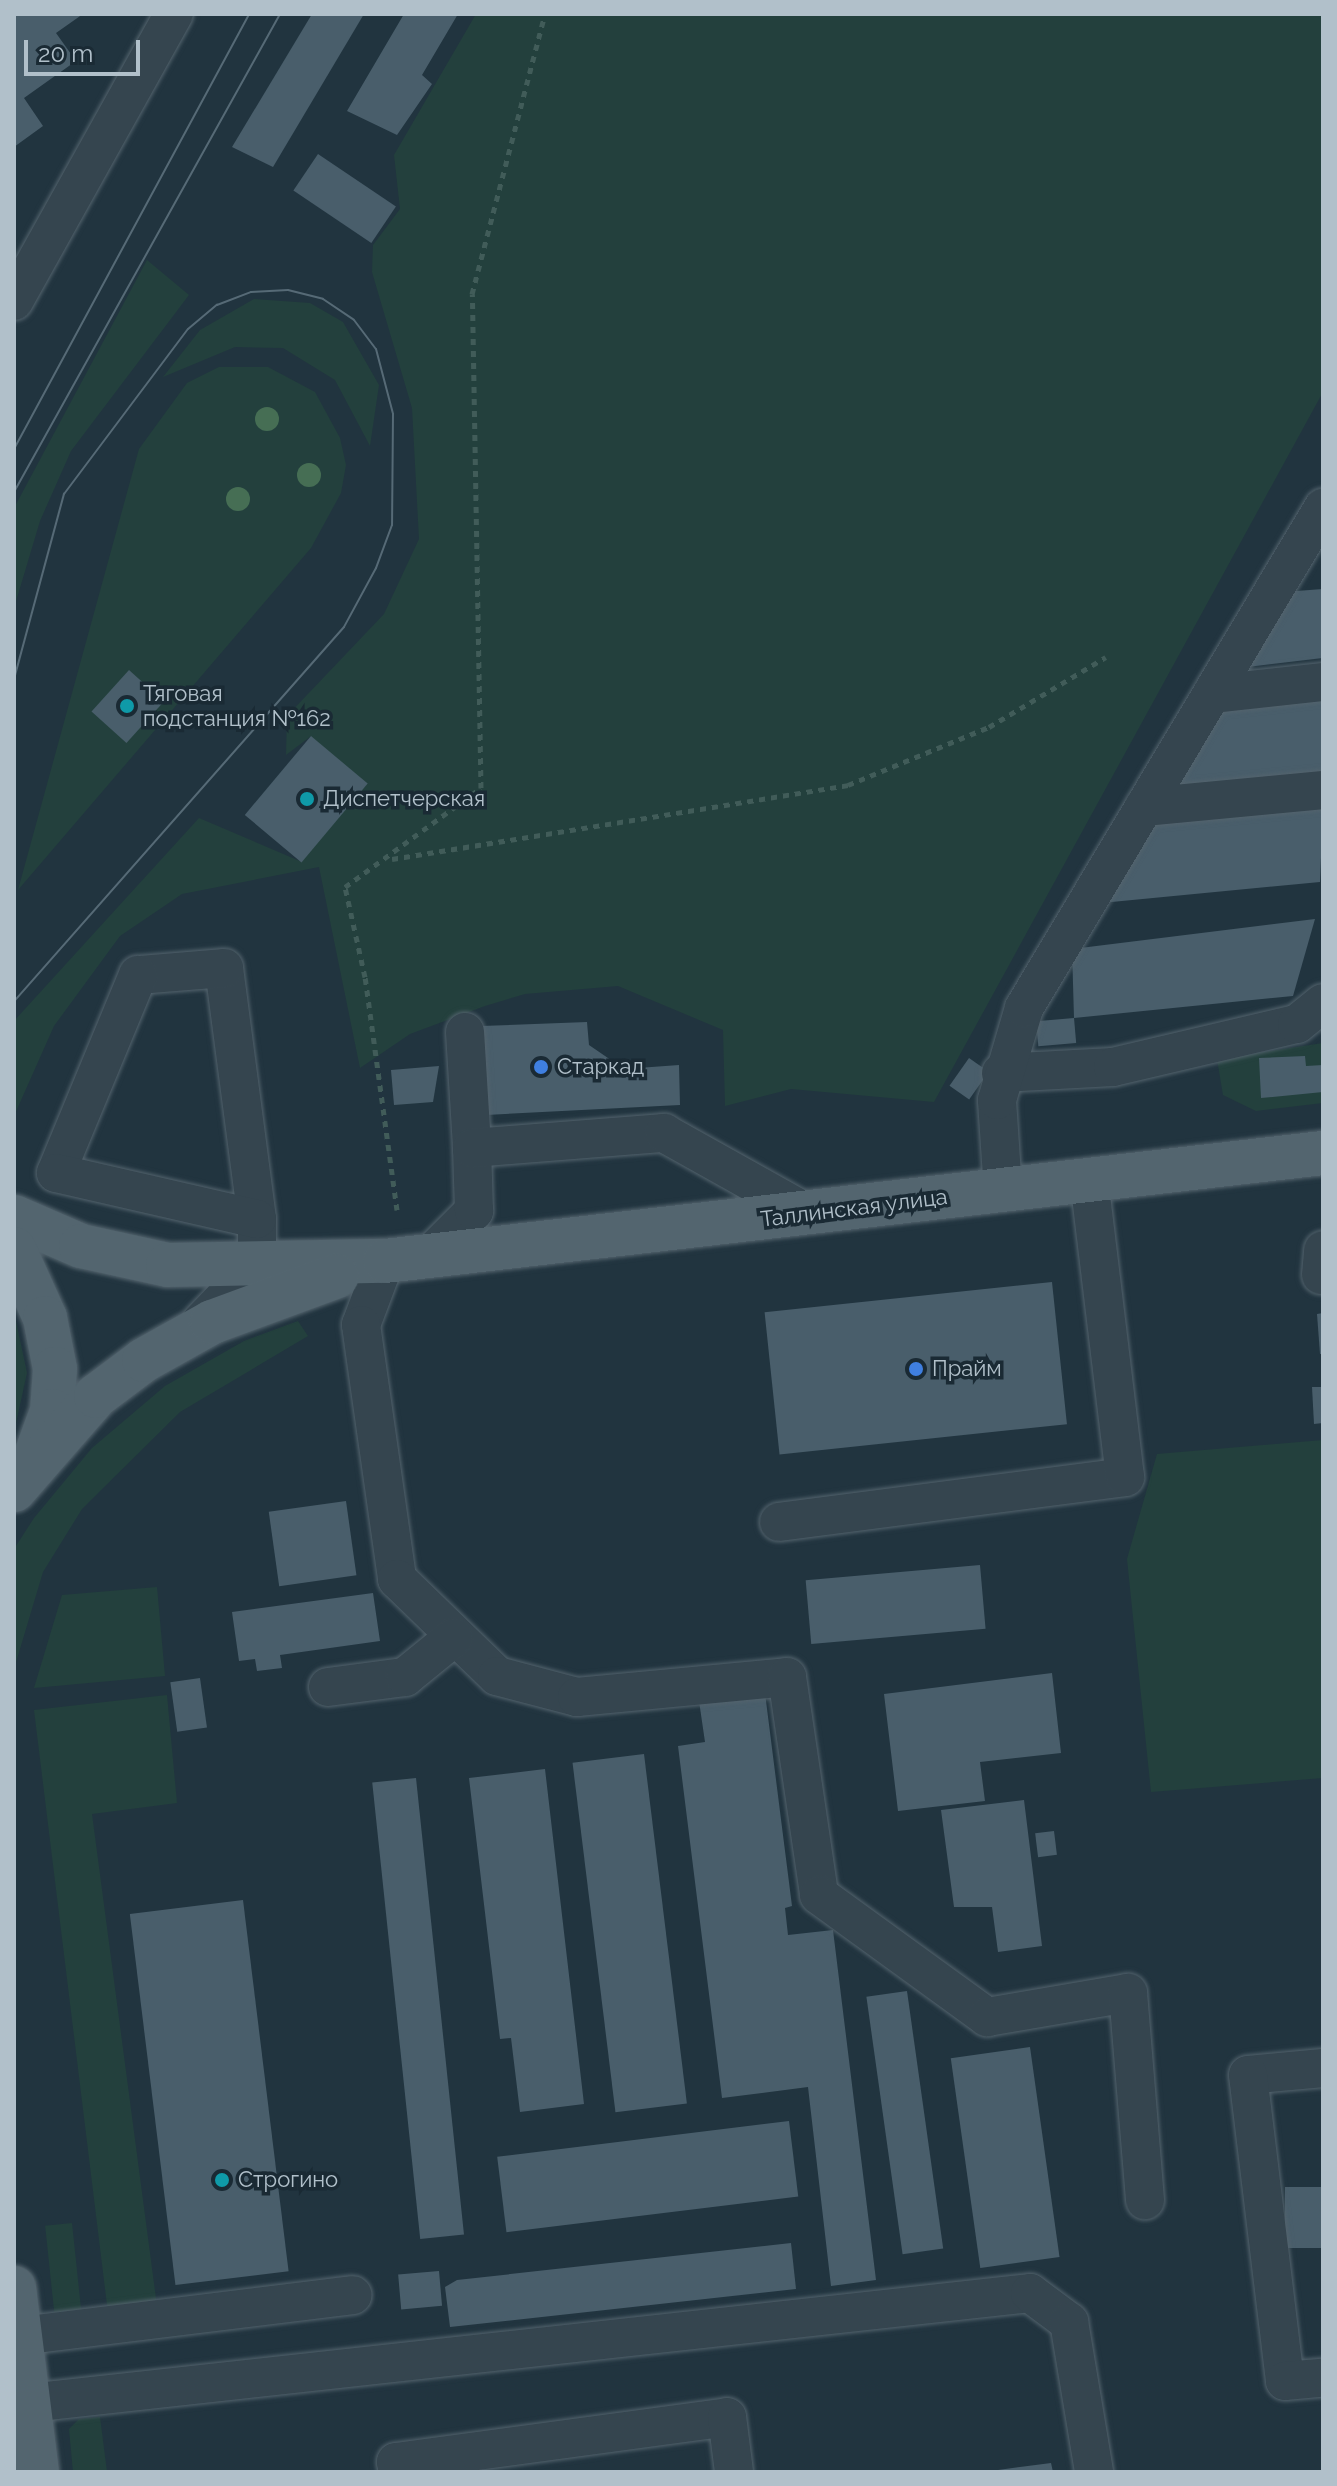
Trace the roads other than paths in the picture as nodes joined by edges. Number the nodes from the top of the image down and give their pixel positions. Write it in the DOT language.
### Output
graph roads {
  1 [pos="174,14"];
  2 [pos="14,301"];
  3 [pos="1323,508"];
  4 [pos="1323,571"];
  5 [pos="1283,575"];
  6 [pos="1323,682"];
  7 [pos="1212,694"];
  8 [pos="1323,790"];
  9 [pos="1144,807"];
  10 [pos="1323,1003"];
  11 [pos="465,1032"];
  12 [pos="1001,1073"];
  13 [pos="472,1148"];
  14 [pos="1323,1153"];
  15 [pos="1089,1181"];
  16 [pos="1003,1191"];
  17 [pos="809,1214"];
  18 [pos="14,1217"];
  19 [pos="257,1219"];
  20 [pos="14,1249"];
  21 [pos="429,1256"];
  22 [pos="385,1261"];
  23 [pos="257,1264"];
  24 [pos="183,1336"];
  25 [pos="23,1478"];
  26 [pos="779,1522"];
  27 [pos="454,1637"];
  28 [pos="328,1687"];
  29 [pos="1323,2068"];
  30 [pos="1145,2200"];
  31 [pos="14,2288"];
  32 [pos="352,2295"];
  33 [pos="20,2336"];
  34 [pos="1323,2378"];
  35 [pos="29,2403"];
  36 [pos="37,2472"];
  37 [pos="398,2472"];
  38 [pos="734,2472"];
  39 [pos="1094,2472"];
  1 -- 2 [label="street"];
  3 -- 5 [label="street"];
  4 -- 5 [label="street"];
  5 -- 7 [label="street"];
  6 -- 7 [label="street"];
  7 -- 9 [label="street"];
  8 -- 9 [label="street"];
  9 -- 12 [label="street"];
  10 -- 12 [label="street"];
  11 -- 13 [label="street"];
  12 -- 16 [label="street"];
  13 -- 17 [label="street"];
  13 -- 21 [label="street"];
  14 -- 15 [label="main road, Таллинская улица"];
  15 -- 16 [label="main road, Таллинская улица"];
  15 -- 26 [label="street"];
  16 -- 17 [label="main road, Таллинская улица"];
  17 -- 21 [label="main road, Таллинская улица"];
  18 -- 23 [label="main road, Таллинская улица"];
  19 -- 19 [label="street"];
  19 -- 23 [label="street"];
  20 -- 25 [label="main road, Таллинская улица"];
  21 -- 22 [label="main road, Таллинская улица"];
  22 -- 23 [label="main road, Таллинская улица"];
  22 -- 24 [label="main road, Таллинская улица"];
  22 -- 27 [label="street"];
  23 -- 24 [label="street"];
  24 -- 25 [label="main road, Таллинская улица"];
  27 -- 28 [label="street"];
  27 -- 30 [label="street"];
  29 -- 34 [label="street"];
  31 -- 33 [label="main road"];
  32 -- 33 [label="street"];
  33 -- 35 [label="main road"];
  35 -- 36 [label="main road"];
  35 -- 39 [label="street"];
  37 -- 38 [label="street"];
}
